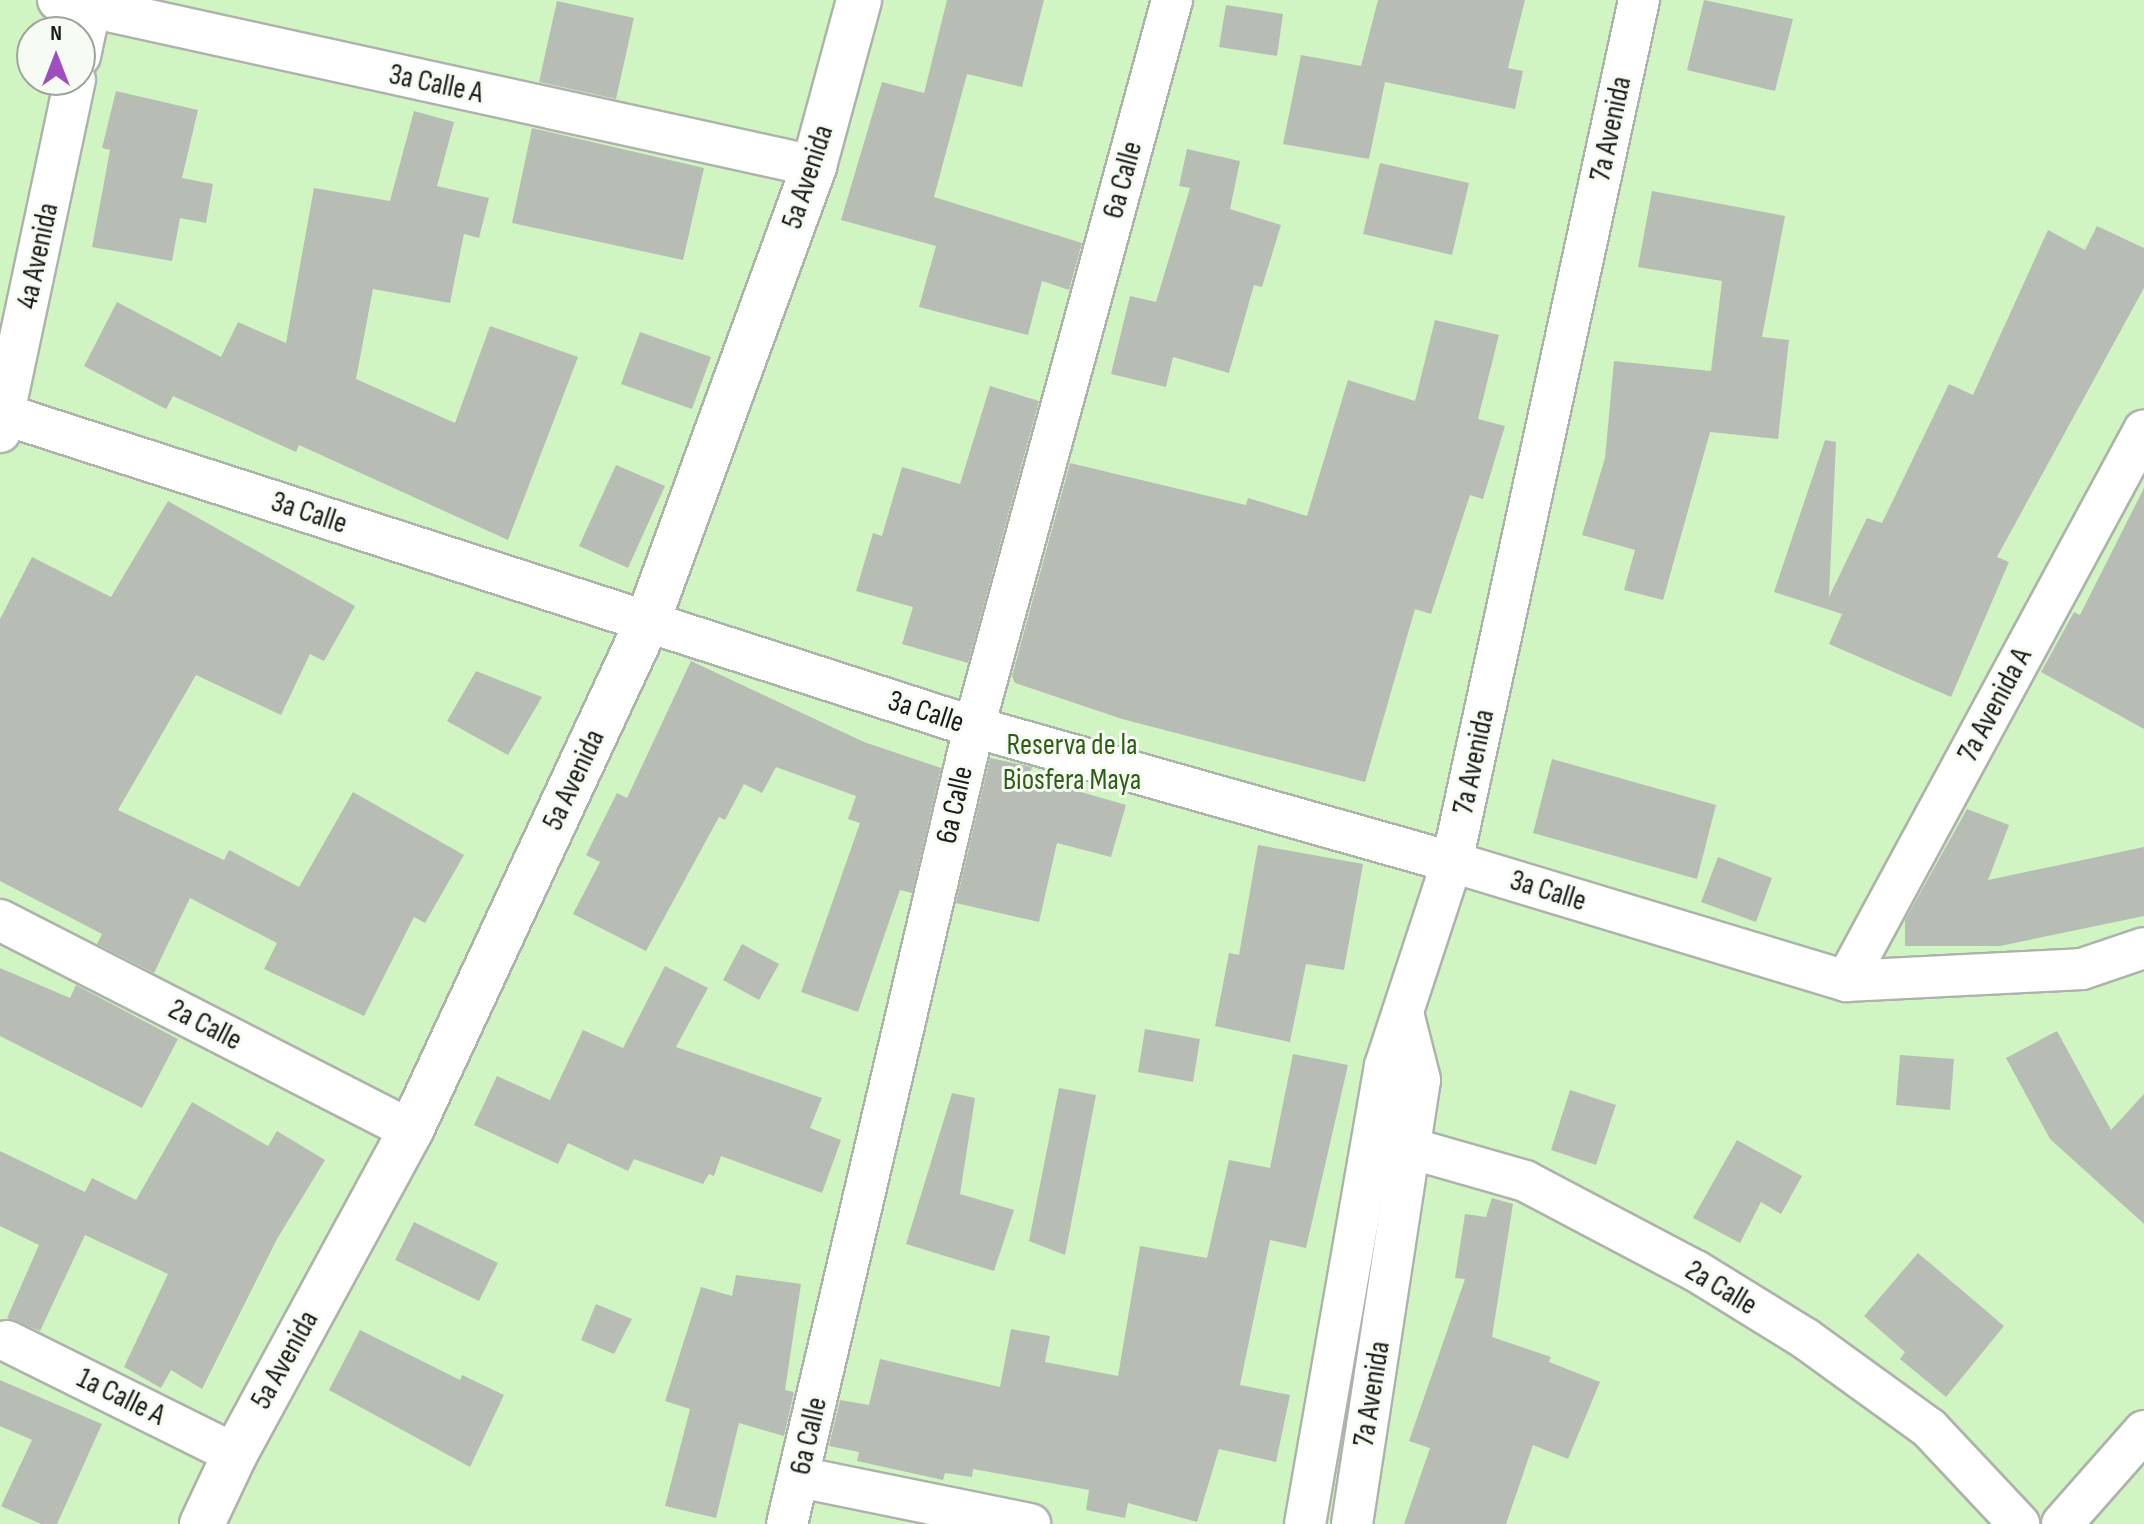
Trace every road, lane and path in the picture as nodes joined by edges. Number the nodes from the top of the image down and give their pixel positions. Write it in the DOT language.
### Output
graph roads {
  1 [pos="859,0"];
  2 [pos="1172,0"];
  3 [pos="1639,0"];
  4 [pos="80,3"];
  5 [pos="72,96"];
  6 [pos="814,166"];
  7 [pos="2,420"];
  8 [pos="2144,430"];
  9 [pos="647,623"];
  10 [pos="974,727"];
  11 [pos="1452,862"];
  12 [pos="0,920"];
  13 [pos="2144,948"];
  14 [pos="1846,981"];
  15 [pos="411,1130"];
  16 [pos="1391,1146"];
  17 [pos="7,1341"];
  18 [pos="2144,1431"];
  19 [pos="235,1454"];
  20 [pos="799,1477"];
  21 [pos="202,1524"];
  22 [pos="787,1524"];
  23 [pos="1030,1524"];
  24 [pos="1305,1524"];
  25 [pos="1352,1524"];
  26 [pos="2019,1524"];
  27 [pos="2062,1524"];
  1 -- 6 [label="street, 5a Avenida"];
  2 -- 10 [label="street, 6a Calle"];
  3 -- 11 [label="street, 7a Avenida"];
  4 -- 6 [label="street, 3a Calle A"];
  5 -- 7 [label="street, 4a Avenida"];
  6 -- 9 [label="street, 5a Avenida"];
  7 -- 9 [label="street, 3a Calle"];
  8 -- 14 [label="street, 7a Avenida A"];
  9 -- 10 [label="street, 3a Calle"];
  9 -- 15 [label="street, 5a Avenida"];
  10 -- 11 [label="street, 3a Calle"];
  10 -- 20 [label="street, 6a Calle"];
  11 -- 14 [label="street, 3a Calle"];
  11 -- 16 [label="street, 7a Avenida"];
  12 -- 15 [label="street, 2a Calle"];
  13 -- 14 [label="street, 3a Calle"];
  15 -- 19 [label="street, 5a Avenida"];
  16 -- 24 [label="street"];
  16 -- 25 [label="street, 7a Avenida"];
  16 -- 26 [label="street, 2a Calle"];
  17 -- 19 [label="street, 1a Calle A"];
  18 -- 27 [label="street"];
  19 -- 21 [label="street, 5a Avenida"];
  20 -- 22 [label="street, 6a Calle"];
  20 -- 23 [label="street"];
}
